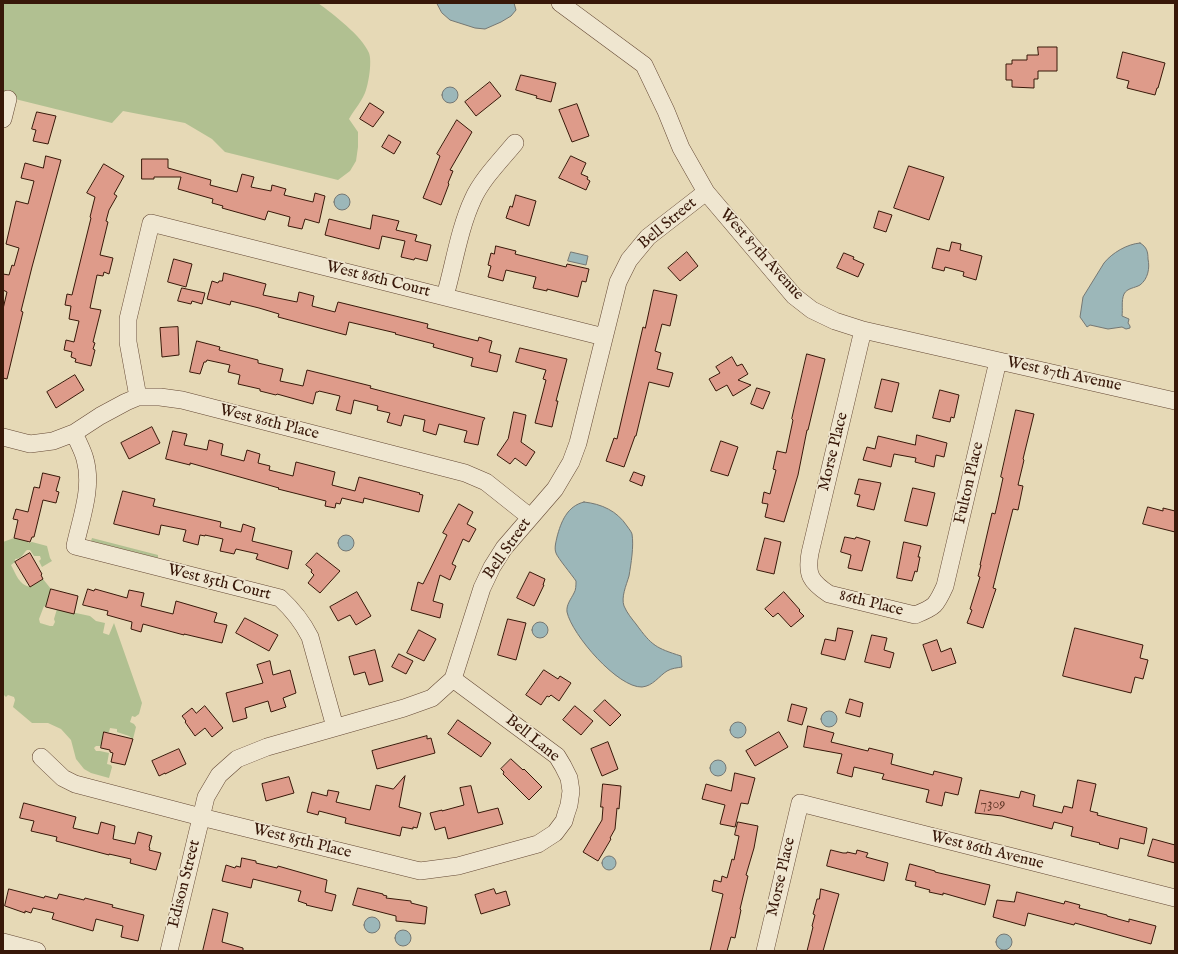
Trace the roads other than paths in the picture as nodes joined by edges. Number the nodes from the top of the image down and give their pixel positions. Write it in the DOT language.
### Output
graph roads {
  1 [pos="560,3"];
  2 [pos="8,99"];
  3 [pos="3,119"];
  4 [pos="514,143"];
  5 [pos="706,192"];
  6 [pos="445,296"];
  7 [pos="863,330"];
  8 [pos="604,337"];
  9 [pos="998,361"];
  10 [pos="138,397"];
  11 [pos="1175,401"];
  12 [pos="74,433"];
  13 [pos="3,437"];
  14 [pos="530,517"];
  15 [pos="809,574"];
  16 [pos="938,604"];
  17 [pos="454,680"];
  18 [pos="335,727"];
  19 [pos="41,757"];
  20 [pos="800,803"];
  21 [pos="201,817"];
  22 [pos="564,821"];
  23 [pos="1175,898"];
  24 [pos="3,942"];
  25 [pos="37,951"];
  26 [pos="169,951"];
  27 [pos="765,951"];
  1 -- 5 [label="street, West 87th Avenue"];
  2 -- 3 [label="street"];
  4 -- 6 [label="street"];
  5 -- 7 [label="street, West 87th Avenue"];
  5 -- 8 [label="street, Bell Street"];
  6 -- 8 [label="street, West 86th Court"];
  6 -- 10 [label="street, West 86th Court"];
  7 -- 9 [label="street, West 87th Avenue"];
  7 -- 15 [label="street, Morse Place"];
  8 -- 14 [label="street, Bell Street"];
  9 -- 11 [label="street, West 87th Avenue"];
  9 -- 16 [label="street, Fulton Place"];
  10 -- 12 [label="street, West 86th Place"];
  10 -- 14 [label="street, West 86th Place"];
  12 -- 13 [label="street, West 86th Place"];
  12 -- 18 [label="street, West 85th Court"];
  14 -- 17 [label="street, Bell Street"];
  15 -- 16 [label="street, 86th Place"];
  17 -- 18 [label="street"];
  17 -- 22 [label="street, Bell Lane"];
  18 -- 21 [label="street"];
  19 -- 21 [label="street, West 85th Place"];
  20 -- 23 [label="street, West 86th Avenue"];
  20 -- 27 [label="street, Morse Place"];
  21 -- 22 [label="street, West 85th Place"];
  21 -- 26 [label="street, Edison Street"];
  24 -- 25 [label="street"];
}
